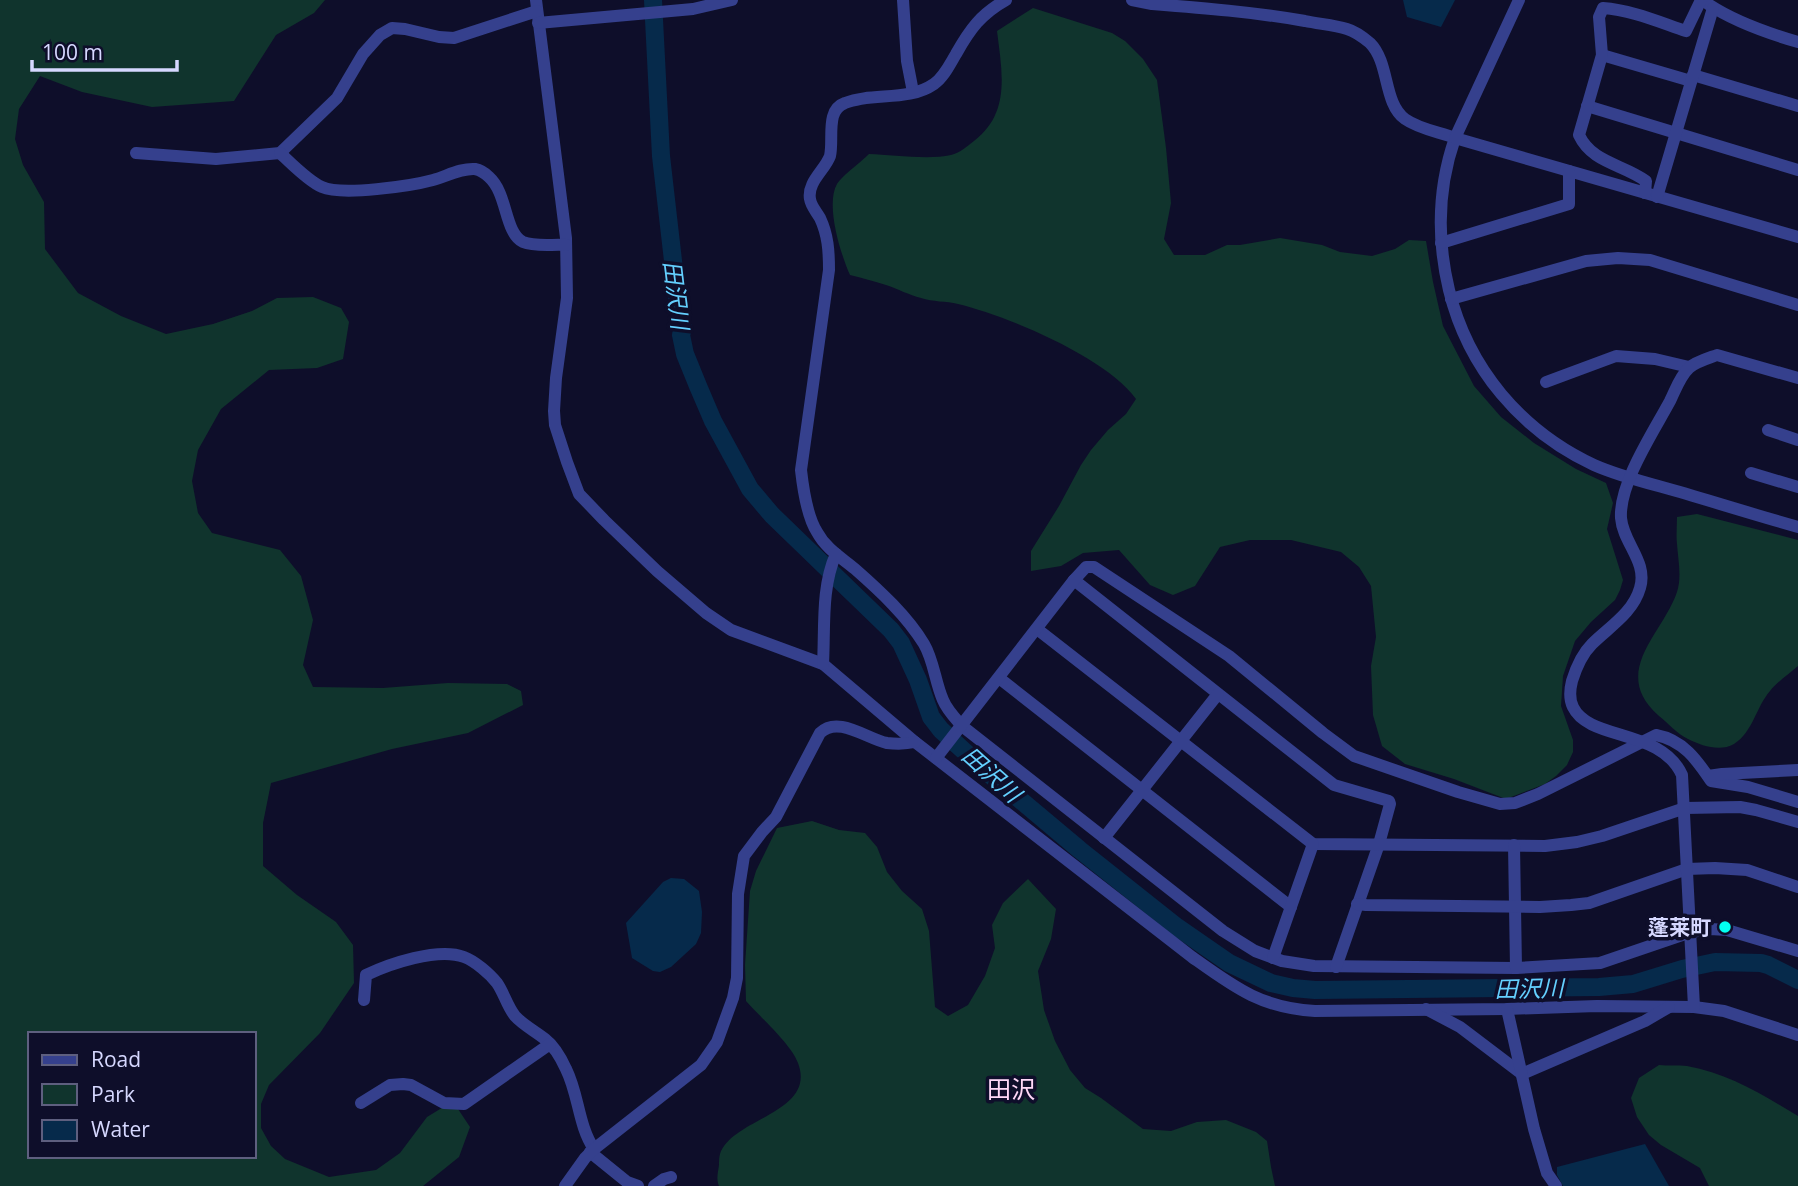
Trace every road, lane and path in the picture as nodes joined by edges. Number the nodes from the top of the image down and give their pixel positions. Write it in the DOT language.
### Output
graph roads {
  1 [pos="732,0"];
  2 [pos="903,0"];
  3 [pos="1006,0"];
  4 [pos="1132,0"];
  5 [pos="1518,0"];
  6 [pos="1705,3"];
  7 [pos="667,6"];
  8 [pos="537,11"];
  9 [pos="1798,42"];
  10 [pos="1602,55"];
  11 [pos="1692,78"];
  12 [pos="913,92"];
  13 [pos="1587,106"];
  14 [pos="1798,106"];
  15 [pos="1676,133"];
  16 [pos="1455,138"];
  17 [pos="136,153"];
  18 [pos="281,153"];
  19 [pos="1798,170"];
  20 [pos="1569,171"];
  21 [pos="1651,195"];
  22 [pos="1798,237"];
  23 [pos="1441,243"];
  24 [pos="566,245"];
  25 [pos="1451,299"];
  26 [pos="1798,305"];
  27 [pos="1689,367"];
  28 [pos="1798,378"];
  29 [pos="1546,382"];
  30 [pos="1768,430"];
  31 [pos="1798,440"];
  32 [pos="1751,473"];
  33 [pos="1630,477"];
  34 [pos="1798,486"];
  35 [pos="1798,527"];
  36 [pos="834,559"];
  37 [pos="1074,580"];
  38 [pos="1037,629"];
  39 [pos="823,664"];
  40 [pos="999,678"];
  41 [pos="1218,694"];
  42 [pos="962,726"];
  43 [pos="915,741"];
  44 [pos="1180,742"];
  45 [pos="1642,742"];
  46 [pos="936,758"];
  47 [pos="1798,770"];
  48 [pos="1708,776"];
  49 [pos="1142,789"];
  50 [pos="1798,802"];
  51 [pos="1685,808"];
  52 [pos="1798,822"];
  53 [pos="1104,838"];
  54 [pos="1313,844"];
  55 [pos="1379,844"];
  56 [pos="1514,845"];
  57 [pos="1687,869"];
  58 [pos="1798,887"];
  59 [pos="1357,904"];
  60 [pos="1516,905"];
  61 [pos="1291,906"];
  62 [pos="1691,932"];
  63 [pos="1798,951"];
  64 [pos="1273,958"];
  65 [pos="1336,967"];
  66 [pos="1516,968"];
  67 [pos="364,1000"];
  68 [pos="1669,1007"];
  69 [pos="1694,1007"];
  70 [pos="1425,1009"];
  71 [pos="1507,1009"];
  72 [pos="1798,1035"];
  73 [pos="550,1044"];
  74 [pos="1522,1074"];
  75 [pos="361,1103"];
  76 [pos="592,1151"];
  77 [pos="671,1177"];
  78 [pos="565,1186"];
  79 [pos="638,1186"];
  80 [pos="654,1186"];
  81 [pos="1556,1186"];
  1 -- 7 [label="street"];
  2 -- 12 [label="street"];
  3 -- 12 [label="street"];
  4 -- 16 [label="street"];
  5 -- 16 [label="street"];
  6 -- 9 [label="street"];
  6 -- 10 [label="street"];
  6 -- 11 [label="street"];
  7 -- 8 [label="street"];
  8 -- 18 [label="street"];
  8 -- 24 [label="street"];
  10 -- 11 [label="street"];
  10 -- 13 [label="street"];
  11 -- 14 [label="street"];
  11 -- 15 [label="street"];
  12 -- 36 [label="street"];
  13 -- 15 [label="street"];
  13 -- 21 [label="street"];
  15 -- 19 [label="street"];
  15 -- 21 [label="street"];
  16 -- 20 [label="street"];
  16 -- 23 [label="street"];
  17 -- 18 [label="street"];
  18 -- 24 [label="street"];
  20 -- 21 [label="street"];
  20 -- 23 [label="street"];
  21 -- 22 [label="street"];
  23 -- 25 [label="street"];
  24 -- 39 [label="street"];
  25 -- 26 [label="street"];
  25 -- 33 [label="street"];
  27 -- 28 [label="street"];
  27 -- 29 [label="street"];
  27 -- 33 [label="street"];
  30 -- 31 [label="street"];
  32 -- 34 [label="street"];
  33 -- 35 [label="street"];
  33 -- 45 [label="street"];
  36 -- 39 [label="street"];
  36 -- 42 [label="street"];
  37 -- 38 [label="street"];
  37 -- 41 [label="street"];
  37 -- 45 [label="street"];
  38 -- 40 [label="street"];
  38 -- 44 [label="street"];
  39 -- 43 [label="street"];
  40 -- 42 [label="street"];
  40 -- 49 [label="street"];
  41 -- 44 [label="street"];
  41 -- 55 [label="street"];
  42 -- 46 [label="street"];
  42 -- 53 [label="street"];
  43 -- 46 [label="street"];
  43 -- 76 [label="street"];
  44 -- 49 [label="street"];
  44 -- 54 [label="street"];
  45 -- 48 [label="street"];
  45 -- 51 [label="street"];
  46 -- 70 [label="street"];
  47 -- 48 [label="street"];
  48 -- 50 [label="street"];
  49 -- 53 [label="street"];
  49 -- 61 [label="street"];
  51 -- 52 [label="street"];
  51 -- 56 [label="street"];
  51 -- 57 [label="street"];
  53 -- 64 [label="street"];
  54 -- 55 [label="street"];
  54 -- 61 [label="street"];
  55 -- 56 [label="street"];
  55 -- 59 [label="street"];
  56 -- 60 [label="street"];
  57 -- 58 [label="street"];
  57 -- 60 [label="street"];
  57 -- 62 [label="street"];
  59 -- 60 [label="street"];
  59 -- 65 [label="street"];
  60 -- 66 [label="street"];
  61 -- 64 [label="street"];
  62 -- 63 [label="street"];
  62 -- 66 [label="street"];
  62 -- 69 [label="street"];
  64 -- 65 [label="street"];
  65 -- 66 [label="street"];
  67 -- 73 [label="street"];
  68 -- 69 [label="street"];
  68 -- 71 [label="street"];
  68 -- 74 [label="street"];
  69 -- 72 [label="street"];
  70 -- 71 [label="street"];
  70 -- 74 [label="street"];
  71 -- 74 [label="street"];
  73 -- 75 [label="street"];
  73 -- 76 [label="street"];
  74 -- 81 [label="street"];
  76 -- 78 [label="street"];
  76 -- 79 [label="street"];
  77 -- 80 [label="street"];
}
